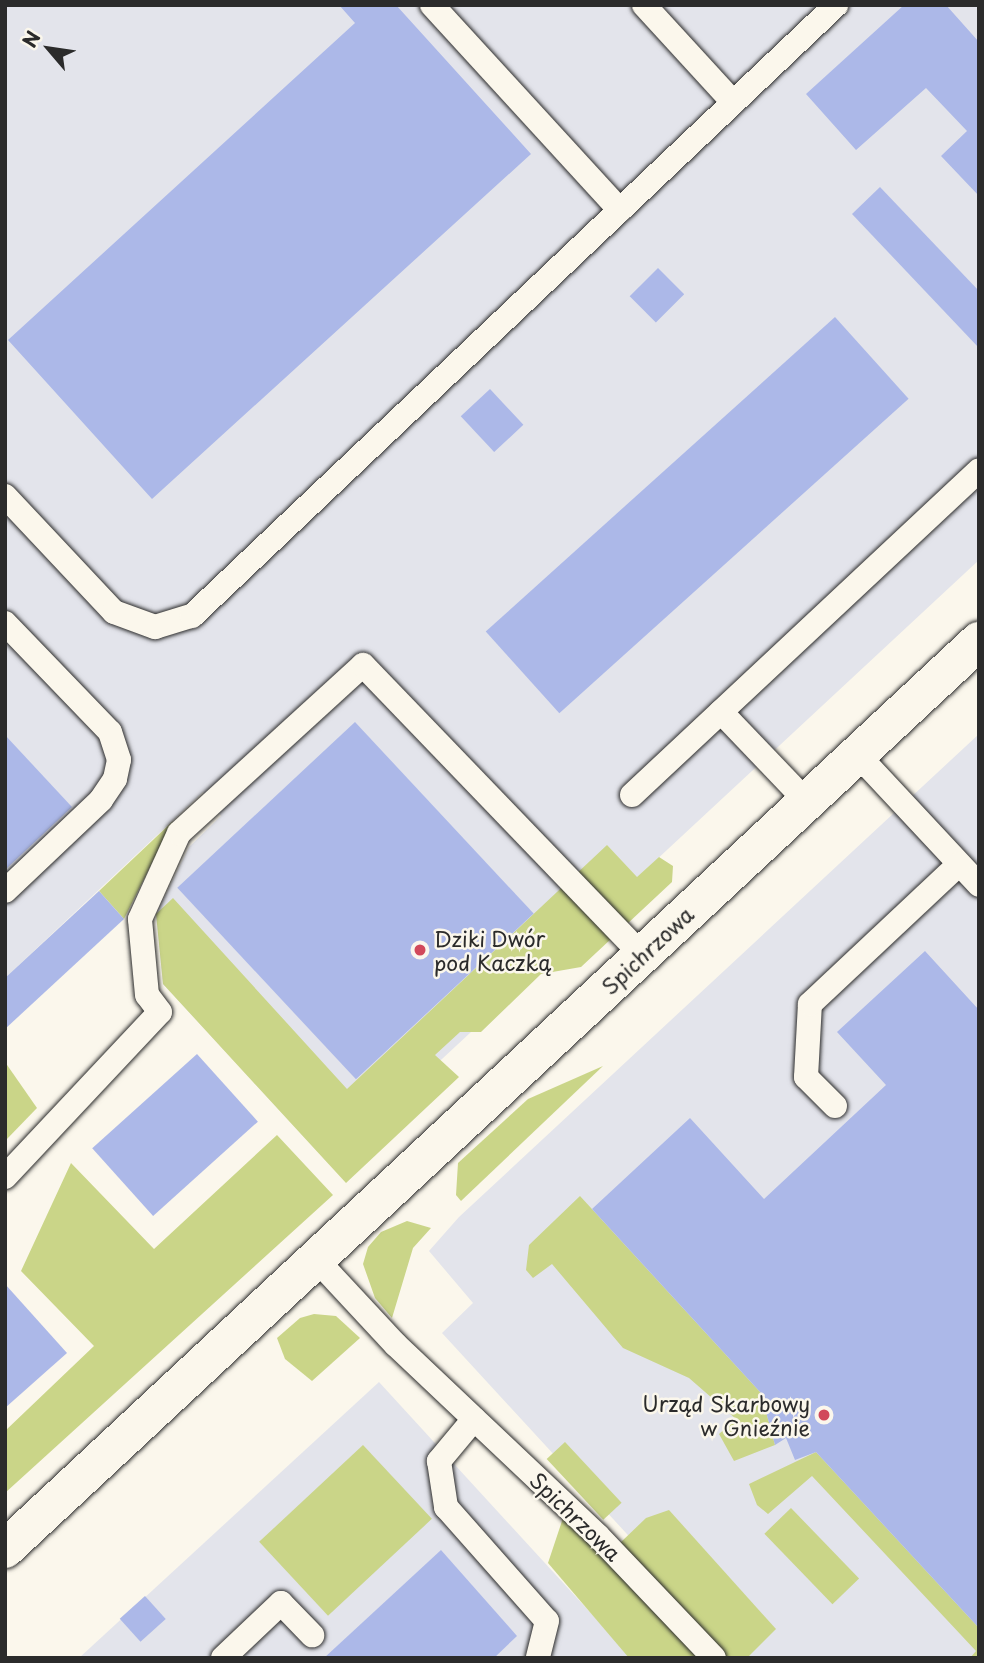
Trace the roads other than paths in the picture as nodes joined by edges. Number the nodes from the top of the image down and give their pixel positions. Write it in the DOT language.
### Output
graph roads {
  1 [pos="432,5"];
  2 [pos="644,5"];
  3 [pos="836,5"];
  4 [pos="733,102"];
  5 [pos="620,210"];
  6 [pos="979,470"];
  7 [pos="5,496"];
  8 [pos="5,622"];
  9 [pos="979,641"];
  10 [pos="721,712"];
  11 [pos="858,754"];
  12 [pos="632,795"];
  13 [pos="807,802"];
  14 [pos="959,864"];
  15 [pos="979,885"];
  16 [pos="5,891"];
  17 [pos="642,955"];
  18 [pos="835,1107"];
  19 [pos="5,1177"];
  20 [pos="316,1259"];
  21 [pos="474,1419"];
  22 [pos="5,1549"];
  23 [pos="312,1635"];
  24 [pos="223,1658"];
  25 [pos="538,1658"];
  26 [pos="713,1658"];
  1 -- 5 [label="lane"];
  2 -- 4 [label="lane"];
  3 -- 4 [label="lane"];
  4 -- 5 [label="lane"];
  5 -- 7 [label="lane"];
  6 -- 10 [label="lane"];
  8 -- 16 [label="lane"];
  9 -- 11 [label="street, Spichrzowa"];
  10 -- 12 [label="lane"];
  10 -- 13 [label="lane"];
  11 -- 13 [label="street, Spichrzowa"];
  11 -- 14 [label="lane"];
  13 -- 17 [label="street, Spichrzowa"];
  14 -- 15 [label="lane"];
  14 -- 18 [label="lane"];
  17 -- 19 [label="lane"];
  17 -- 20 [label="street, Spichrzowa"];
  20 -- 21 [label="lane, Spichrzowa"];
  20 -- 22 [label="street, Spichrzowa"];
  21 -- 25 [label="lane"];
  21 -- 26 [label="lane, Spichrzowa"];
  23 -- 24 [label="lane"];
}
